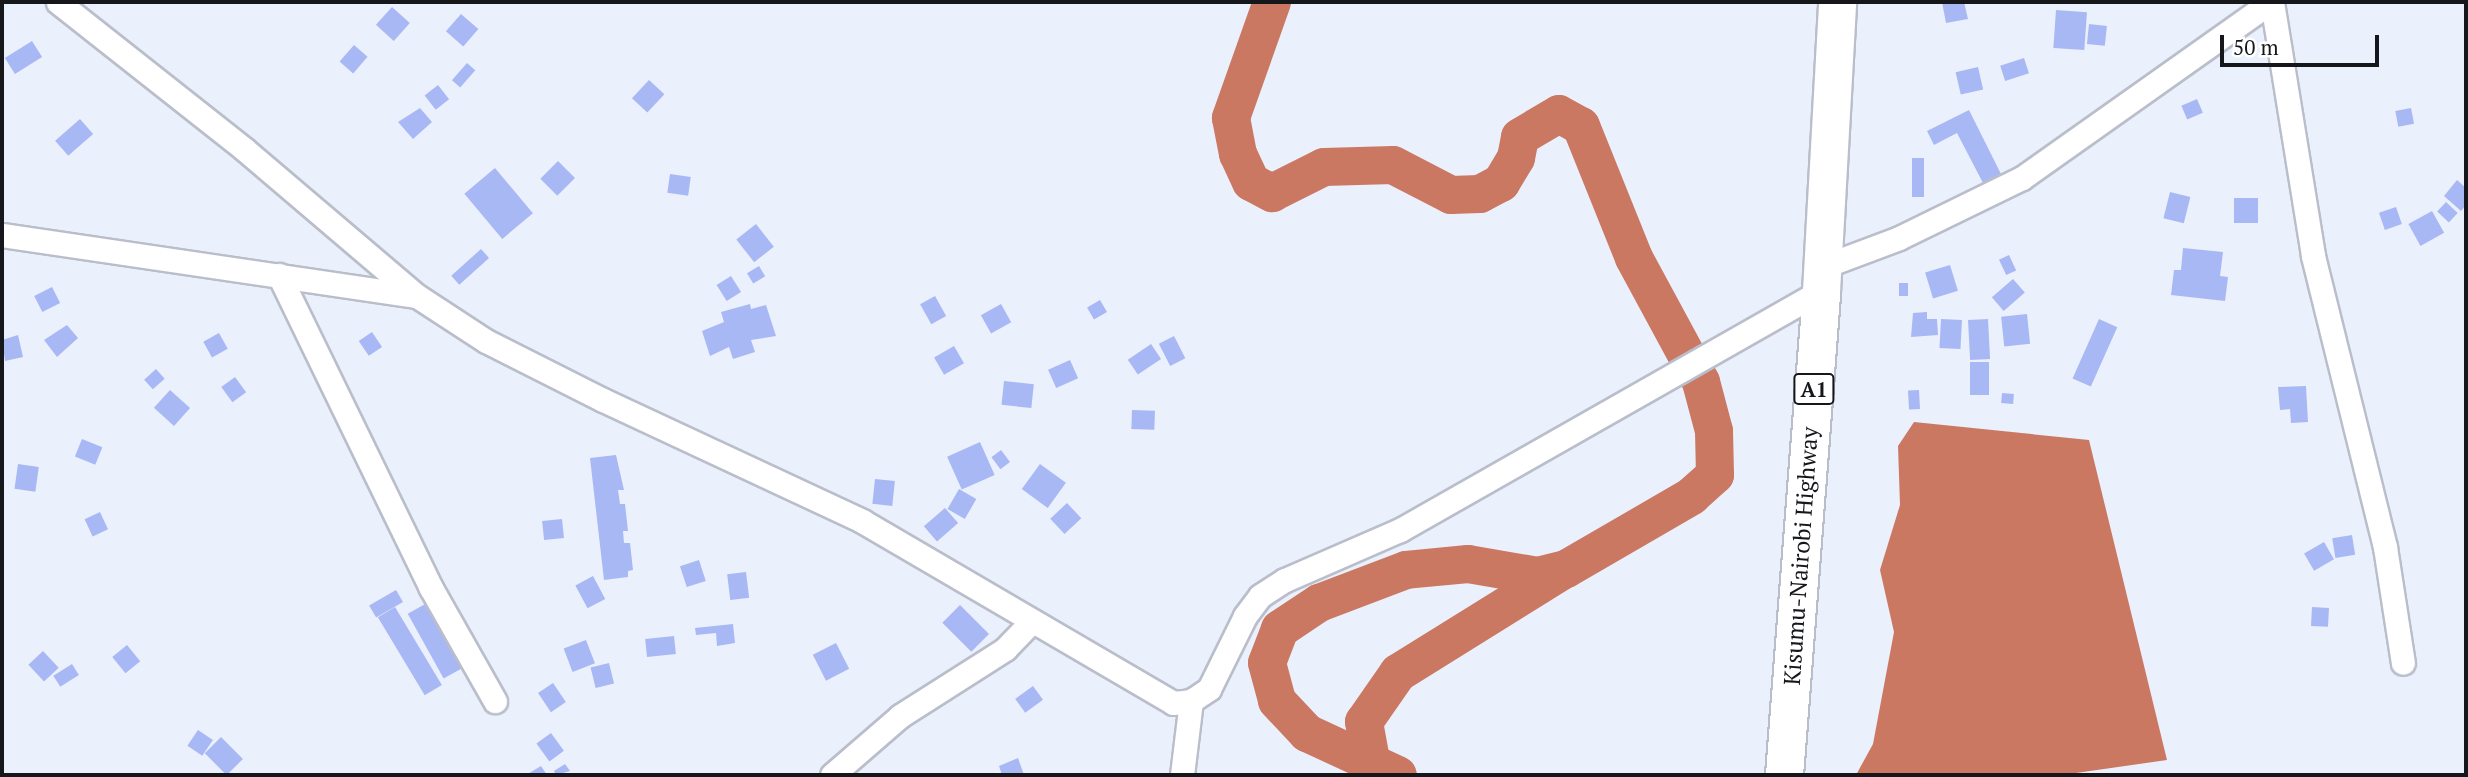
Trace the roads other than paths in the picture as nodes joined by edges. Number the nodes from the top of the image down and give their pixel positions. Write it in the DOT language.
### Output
graph roads {
  1 [pos="58,2"];
  2 [pos="1837,2"];
  3 [pos="2271,2"];
  4 [pos="2,235"];
  5 [pos="279,275"];
  6 [pos="1822,279"];
  7 [pos="417,296"];
  8 [pos="1028,625"];
  9 [pos="2403,663"];
  10 [pos="495,701"];
  11 [pos="1191,701"];
  12 [pos="832,775"];
  13 [pos="1182,775"];
  14 [pos="1784,775"];
  1 -- 7 [label="street"];
  2 -- 6 [label="highway, Kisumu-Nairobi Highway / A1"];
  3 -- 6 [label="street"];
  3 -- 9 [label="street"];
  4 -- 5 [label="street"];
  5 -- 7 [label="street"];
  5 -- 10 [label="street"];
  6 -- 11 [label="street"];
  6 -- 14 [label="highway, Kisumu-Nairobi Highway / A1"];
  7 -- 11 [label="street"];
  8 -- 12 [label="street"];
  11 -- 13 [label="street"];
}
